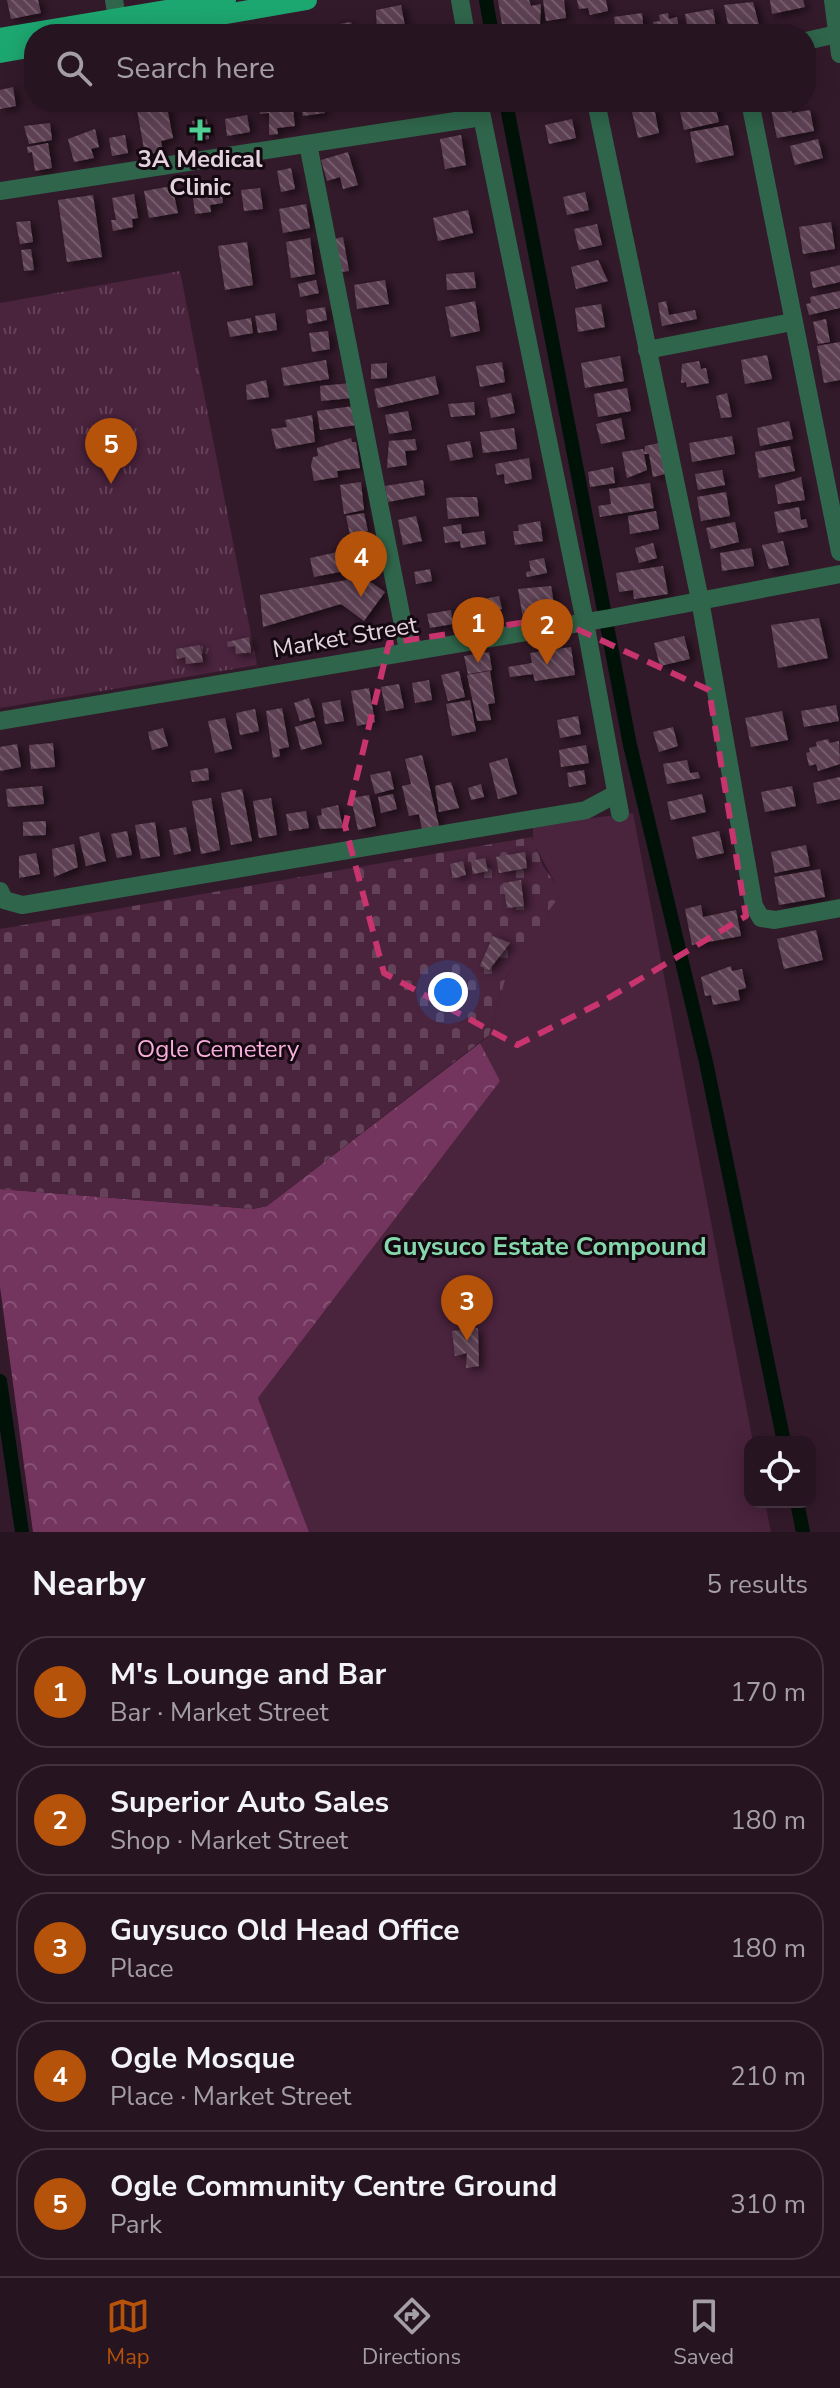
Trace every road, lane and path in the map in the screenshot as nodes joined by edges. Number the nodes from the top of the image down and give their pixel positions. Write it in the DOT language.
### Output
graph roads {
  1 [pos="226,0"];
  2 [pos="307,0"];
  3 [pos="460,0"];
  4 [pos="833,0"];
  5 [pos="114,17"];
  6 [pos="76,24"];
  7 [pos="464,24"];
  8 [pos="24,34"];
  9 [pos="837,34"];
  10 [pos="0,38"];
  11 [pos="816,39"];
  12 [pos="24,49"];
  13 [pos="0,53"];
  14 [pos="840,54"];
  15 [pos="470,112"];
  16 [pos="480,112"];
  17 [pos="598,112"];
  18 [pos="752,112"];
  19 [pos="308,144"];
  20 [pos="0,191"];
  21 [pos="792,322"];
  22 [pos="647,350"];
  23 [pos="840,552"];
  24 [pos="840,574"];
  25 [pos="700,600"];
  26 [pos="596,620"];
  27 [pos="408,650"];
  28 [pos="0,721"];
  29 [pos="0,891"];
  30 [pos="840,908"];
  1 -- 5 [label="main road"];
  2 -- 5 [label="main road"];
  3 -- 7 [label="street"];
  4 -- 9 [label="street"];
  5 -- 6 [label="main road"];
  8 -- 10 [label="main road"];
  9 -- 11 [label="street"];
  9 -- 14 [label="street"];
  12 -- 13 [label="main road"];
  15 -- 19 [label="street"];
  16 -- 26 [label="street"];
  17 -- 22 [label="street"];
  18 -- 21 [label="street"];
  19 -- 20 [label="street"];
  19 -- 27 [label="street"];
  21 -- 22 [label="street"];
  21 -- 23 [label="street"];
  22 -- 25 [label="street"];
  24 -- 25 [label="street, Market Street"];
  25 -- 26 [label="street, Market Street"];
  25 -- 30 [label="street"];
  26 -- 27 [label="street, Market Street"];
  26 -- 29 [label="street"];
  27 -- 28 [label="street, Market Street"];
}
